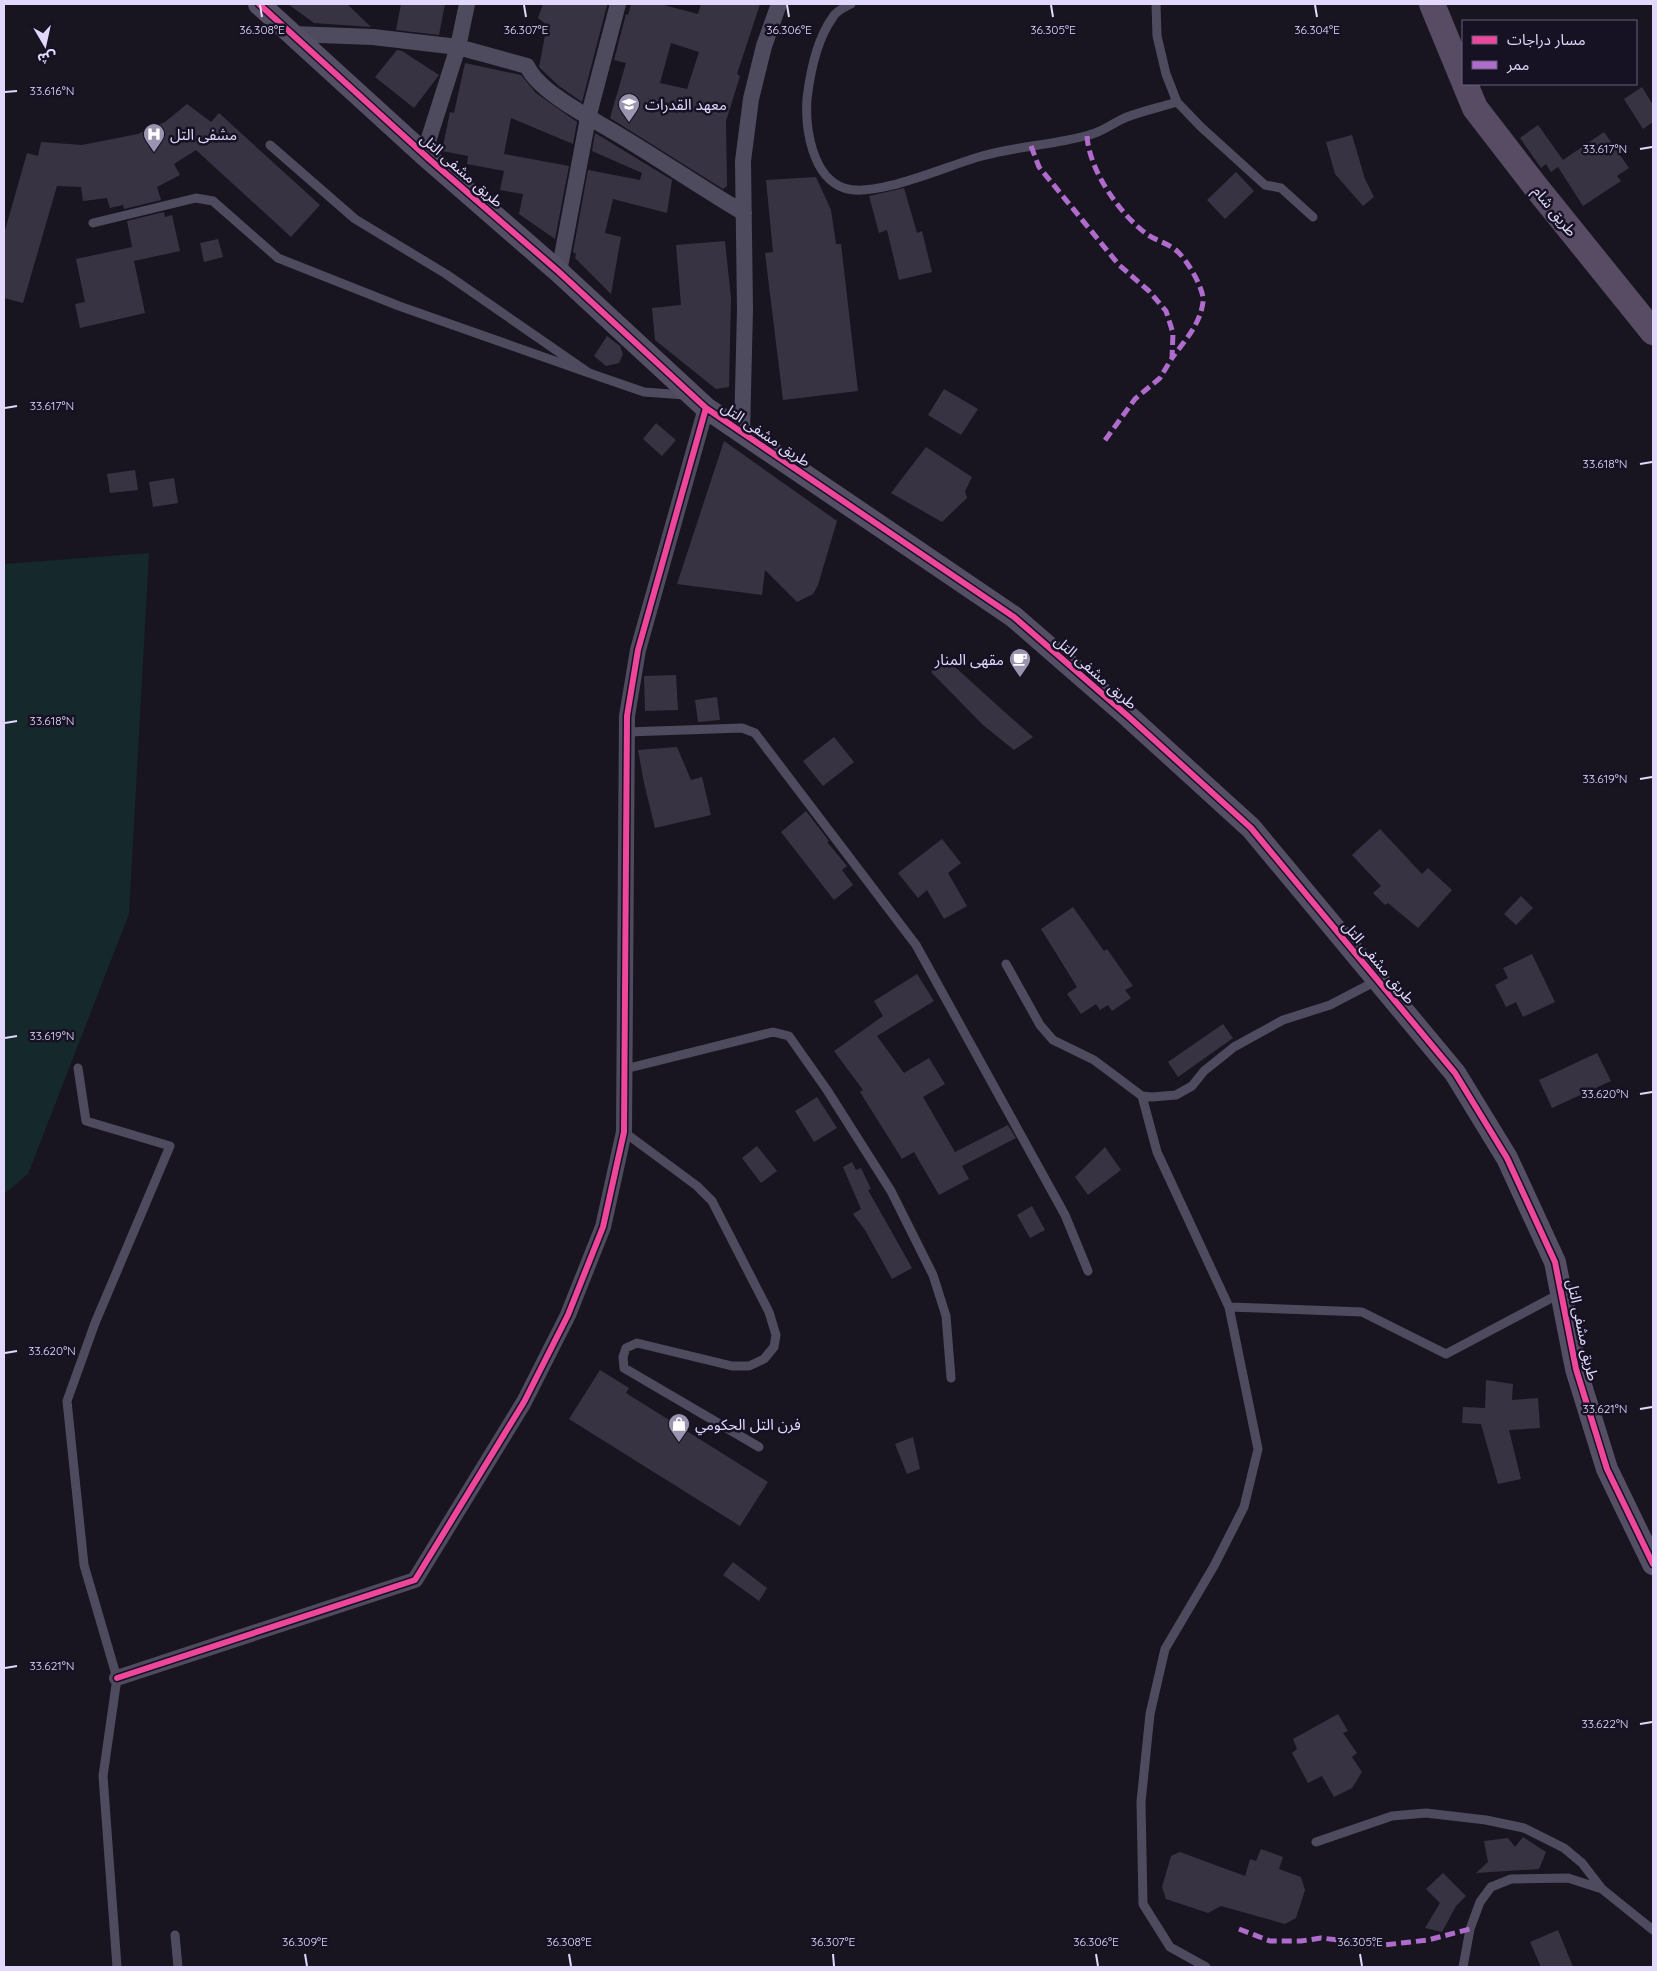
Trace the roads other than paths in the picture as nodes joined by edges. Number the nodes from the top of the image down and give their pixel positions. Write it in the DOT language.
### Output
graph roads {
  1 [pos="258,4"];
  2 [pos="467,4"];
  3 [pos="618,4"];
  4 [pos="779,4"];
  5 [pos="851,4"];
  6 [pos="1156,4"];
  7 [pos="1432,4"];
  8 [pos="293,34"];
  9 [pos="458,47"];
  10 [pos="1462,77"];
  11 [pos="1465,85"];
  12 [pos="1177,102"];
  13 [pos="588,118"];
  14 [pos="270,145"];
  15 [pos="424,154"];
  16 [pos="744,213"];
  17 [pos="1313,216"];
  18 [pos="93,223"];
  19 [pos="560,272"];
  20 [pos="1653,332"];
  21 [pos="589,373"];
  22 [pos="699,402"];
  23 [pos="742,433"];
  24 [pos="627,732"];
  25 [pos="1006,964"];
  26 [pos="1378,979"];
  27 [pos="78,1068"];
  28 [pos="625,1069"];
  29 [pos="1142,1096"];
  30 [pos="624,1132"];
  31 [pos="1088,1271"];
  32 [pos="1562,1292"];
  33 [pos="1229,1307"];
  34 [pos="951,1378"];
  35 [pos="759,1447"];
  36 [pos="1653,1564"];
  37 [pos="117,1678"];
  38 [pos="1316,1842"];
  39 [pos="1602,1889"];
  40 [pos="1653,1930"];
  41 [pos="175,1935"];
  42 [pos="117,1967"];
  43 [pos="178,1967"];
  44 [pos="1206,1967"];
  45 [pos="1463,1967"];
  1 -- 8 [label="street, طريق مشفى التل"];
  2 -- 9 [label="street"];
  3 -- 13 [label="street"];
  4 -- 16 [label="street"];
  5 -- 12 [label="lane"];
  6 -- 12 [label="lane"];
  7 -- 10 [label="main road"];
  8 -- 9 [label="street"];
  8 -- 15 [label="street, طريق مشفى التل"];
  9 -- 13 [label="street"];
  9 -- 15 [label="street"];
  11 -- 20 [label="main road, طريق شام"];
  12 -- 17 [label="lane"];
  13 -- 16 [label="street"];
  13 -- 19 [label="street"];
  14 -- 21 [label="lane"];
  15 -- 19 [label="street, طريق مشفى التل"];
  16 -- 23 [label="street"];
  18 -- 21 [label="lane"];
  19 -- 22 [label="street, طريق مشفى التل"];
  21 -- 22 [label="lane"];
  22 -- 23 [label="street, طريق مشفى التل"];
  22 -- 24 [label="street"];
  23 -- 26 [label="street, طريق مشفى التل"];
  24 -- 28 [label="street"];
  24 -- 31 [label="lane"];
  25 -- 29 [label="lane"];
  26 -- 29 [label="lane"];
  26 -- 32 [label="street, طريق مشفى التل"];
  27 -- 37 [label="lane"];
  28 -- 30 [label="street"];
  28 -- 34 [label="lane"];
  29 -- 33 [label="lane"];
  30 -- 35 [label="lane"];
  30 -- 37 [label="street"];
  32 -- 33 [label="lane"];
  32 -- 36 [label="street, طريق مشفى التل"];
  33 -- 44 [label="lane"];
  37 -- 42 [label="lane"];
  38 -- 39 [label="lane"];
  39 -- 40 [label="lane"];
  39 -- 45 [label="lane"];
  41 -- 43 [label="lane"];
}
